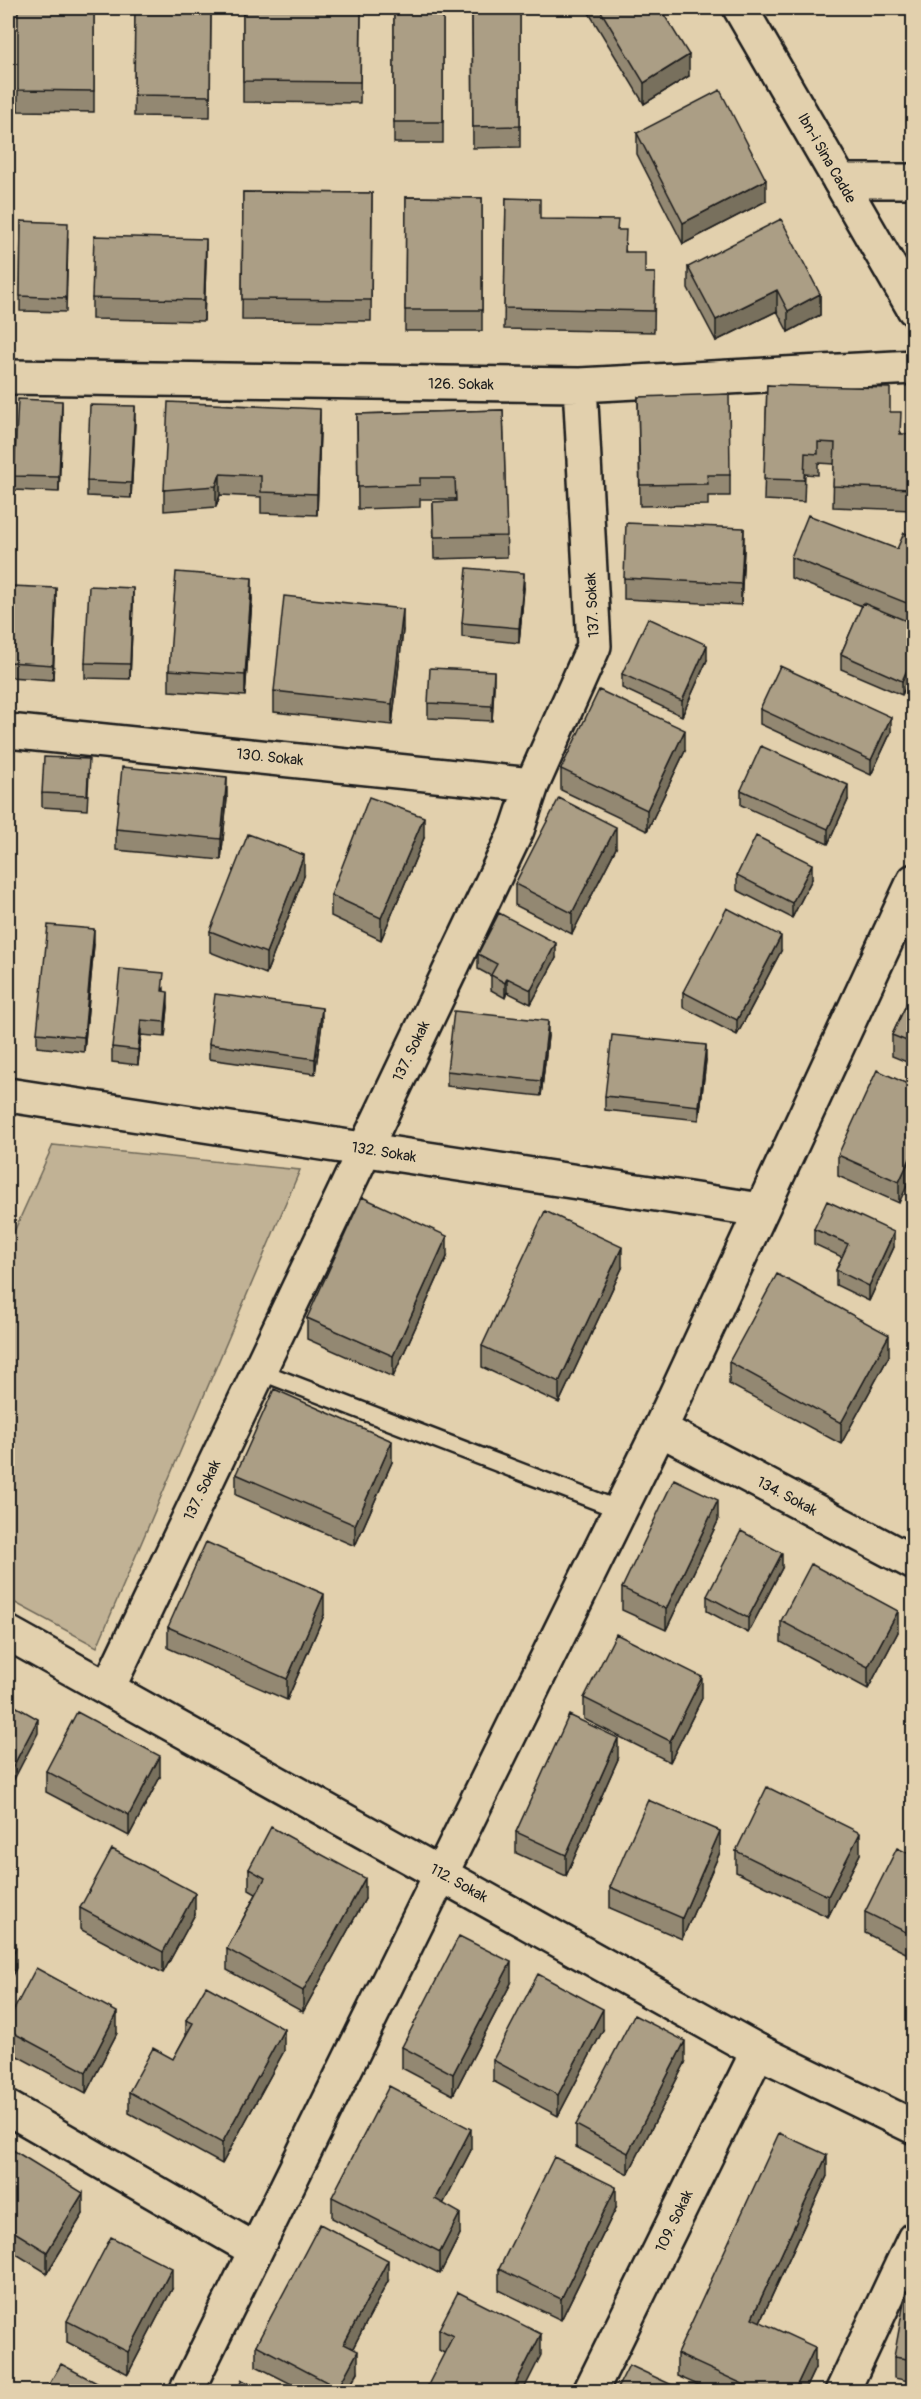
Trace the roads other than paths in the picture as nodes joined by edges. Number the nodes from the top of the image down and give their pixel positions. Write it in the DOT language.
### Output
graph roads {
  1 [pos="740,8"];
  2 [pos="914,181"];
  3 [pos="840,182"];
  4 [pos="914,309"];
  5 [pos="914,367"];
  6 [pos="8,377"];
  7 [pos="580,386"];
  8 [pos="8,731"];
  9 [pos="532,786"];
  10 [pos="914,881"];
  11 [pos="8,1095"];
  12 [pos="364,1149"];
  13 [pos="761,1210"];
  14 [pos="259,1371"];
  15 [pos="660,1429"];
  16 [pos="620,1510"];
  17 [pos="914,1563"];
  18 [pos="8,1633"];
  19 [pos="108,1688"];
  20 [pos="441,1873"];
  21 [pos="758,2051"];
  22 [pos="8,2108"];
  23 [pos="914,2127"];
  24 [pos="914,2239"];
  25 [pos="255,2250"];
  26 [pos="186,2391"];
  27 [pos="590,2391"];
  28 [pos="842,2391"];
  1 -- 3 [label="street, Ibn-i Sina Cadde"];
  2 -- 3 [label="street"];
  3 -- 4 [label="street, Ibn-i Sina Cadde"];
  5 -- 7 [label="street, 126. Sokak"];
  6 -- 7 [label="street, 126. Sokak"];
  7 -- 9 [label="street, 137. Sokak"];
  8 -- 9 [label="street, 130. Sokak"];
  9 -- 12 [label="street, 137. Sokak"];
  10 -- 13 [label="street"];
  11 -- 12 [label="street, 132. Sokak"];
  12 -- 13 [label="street, 132. Sokak"];
  12 -- 14 [label="street, 137. Sokak"];
  13 -- 15 [label="street"];
  14 -- 16 [label="lane"];
  14 -- 19 [label="street, 137. Sokak"];
  15 -- 16 [label="street"];
  15 -- 17 [label="street, 134. Sokak"];
  16 -- 20 [label="street"];
  18 -- 19 [label="street, 112. Sokak"];
  19 -- 20 [label="street, 112. Sokak"];
  20 -- 21 [label="street, 112. Sokak"];
  20 -- 25 [label="street"];
  21 -- 23 [label="street, 112. Sokak"];
  21 -- 27 [label="street, 109. Sokak"];
  22 -- 25 [label="street"];
  24 -- 28 [label="street"];
  25 -- 26 [label="street"];
}
